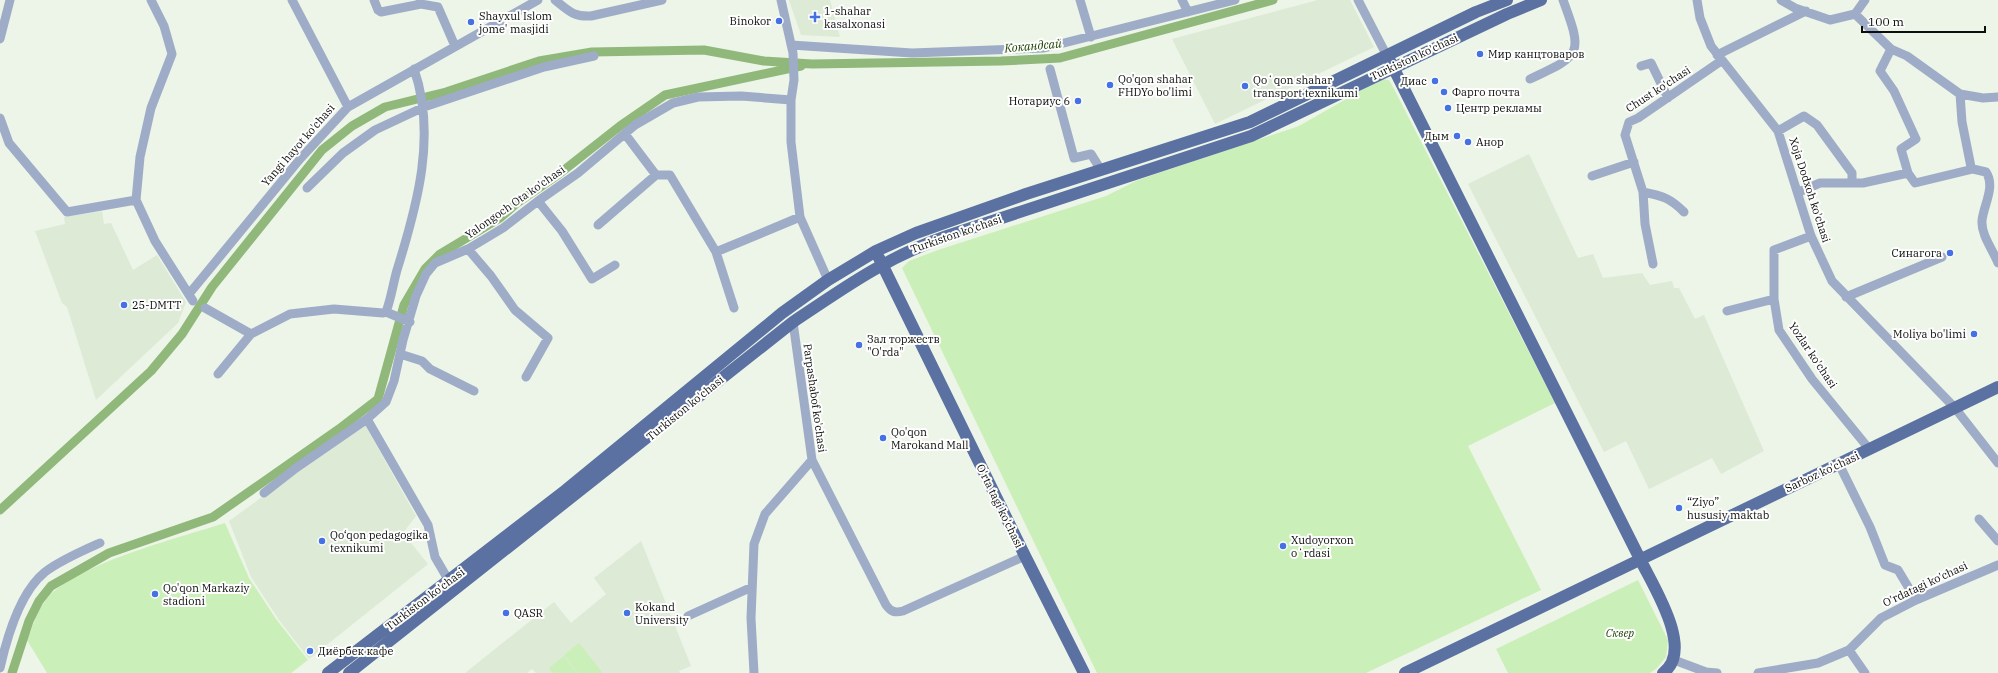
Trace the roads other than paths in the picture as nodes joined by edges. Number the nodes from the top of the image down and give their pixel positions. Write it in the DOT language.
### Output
graph roads {
  1 [pos="10,0"];
  2 [pos="151,0"];
  3 [pos="292,0"];
  4 [pos="374,0"];
  5 [pos="538,0"];
  6 [pos="555,0"];
  7 [pos="662,0"];
  8 [pos="781,0"];
  9 [pos="1080,0"];
  10 [pos="1182,0"];
  11 [pos="1235,0"];
  12 [pos="1358,0"];
  13 [pos="1507,0"];
  14 [pos="1541,0"];
  15 [pos="1563,0"];
  16 [pos="1697,0"];
  17 [pos="1781,0"];
  18 [pos="1865,0"];
  19 [pos="420,2"];
  20 [pos="1806,11"];
  21 [pos="1188,12"];
  22 [pos="1855,14"];
  23 [pos="1091,37"];
  24 [pos="0,39"];
  25 [pos="455,46"];
  26 [pos="792,49"];
  27 [pos="1891,49"];
  28 [pos="594,56"];
  29 [pos="1387,56"];
  30 [pos="1719,58"];
  31 [pos="1641,66"];
  32 [pos="1392,67"];
  33 [pos="414,69"];
  34 [pos="1050,69"];
  35 [pos="1530,80"];
  36 [pos="1960,94"];
  37 [pos="1998,97"];
  38 [pos="1668,98"];
  39 [pos="791,100"];
  40 [pos="348,107"];
  41 [pos="424,107"];
  42 [pos="0,118"];
  43 [pos="1778,131"];
  44 [pos="626,134"];
  45 [pos="1634,162"];
  46 [pos="1973,169"];
  47 [pos="1101,170"];
  48 [pos="1908,173"];
  49 [pos="656,175"];
  50 [pos="1592,176"];
  51 [pos="1852,183"];
  52 [pos="307,188"];
  53 [pos="1643,192"];
  54 [pos="1799,192"];
  55 [pos="136,200"];
  56 [pos="538,201"];
  57 [pos="1684,212"];
  58 [pos="800,216"];
  59 [pos="598,225"];
  60 [pos="1812,236"];
  61 [pos="468,249"];
  62 [pos="876,251"];
  63 [pos="716,252"];
  64 [pos="1942,257"];
  65 [pos="1998,263"];
  66 [pos="882,264"];
  67 [pos="1653,264"];
  68 [pos="615,265"];
  69 [pos="828,280"];
  70 [pos="1846,297"];
  71 [pos="1774,299"];
  72 [pos="205,308"];
  73 [pos="734,308"];
  74 [pos="1727,311"];
  75 [pos="389,313"];
  76 [pos="408,321"];
  77 [pos="793,322"];
  78 [pos="251,334"];
  79 [pos="400,354"];
  80 [pos="218,374"];
  81 [pos="526,377"];
  82 [pos="1998,387"];
  83 [pos="474,391"];
  84 [pos="1955,408"];
  85 [pos="367,419"];
  86 [pos="1870,450"];
  87 [pos="812,460"];
  88 [pos="1998,463"];
  89 [pos="1839,464"];
  90 [pos="264,493"];
  91 [pos="1979,519"];
  92 [pos="1998,541"];
  93 [pos="100,543"];
  94 [pos="1025,556"];
  95 [pos="1640,559"];
  96 [pos="1998,565"];
  97 [pos="449,581"];
  98 [pos="752,587"];
  99 [pos="1916,600"];
  100 [pos="688,616"];
  101 [pos="1849,650"];
  102 [pos="1674,660"];
  103 [pos="0,668"];
  104 [pos="1410,672"];
  105 [pos="328,673"];
  106 [pos="349,673"];
  107 [pos="754,673"];
  108 [pos="1084,673"];
  109 [pos="1663,673"];
  110 [pos="1717,673"];
  111 [pos="1758,673"];
  112 [pos="1864,673"];
  1 -- 24 [label="street"];
  2 -- 55 [label="street"];
  3 -- 40 [label="street"];
  4 -- 19 [label="street"];
  5 -- 25 [label="street, Yangi hayot ko'chasi"];
  6 -- 7 [label="street"];
  8 -- 26 [label="street"];
  9 -- 23 [label="street"];
  10 -- 21 [label="street"];
  11 -- 21 [label="street"];
  12 -- 29 [label="street"];
  13 -- 29 [label="main road, Turkiston ko'chasi"];
  14 -- 32 [label="main road, Turkiston ko'chasi"];
  15 -- 35 [label="street"];
  16 -- 30 [label="street, Xoja Dodxoh ko'chasi"];
  17 -- 20 [label="street"];
  18 -- 22 [label="street"];
  19 -- 25 [label="street"];
  20 -- 22 [label="street"];
  20 -- 30 [label="street, Chust ko'chasi"];
  21 -- 23 [label="street"];
  22 -- 27 [label="street"];
  23 -- 26 [label="street"];
  25 -- 33 [label="street, Yangi hayot ko'chasi"];
  26 -- 39 [label="street"];
  27 -- 36 [label="street"];
  27 -- 48 [label="street"];
  28 -- 41 [label="street"];
  29 -- 32 [label="main road"];
  29 -- 47 [label="main road, Turkiston ko'chasi"];
  30 -- 38 [label="street, Chust ko'chasi"];
  30 -- 43 [label="street, Xoja Dodxoh ko'chasi"];
  31 -- 38 [label="street"];
  32 -- 66 [label="main road, Turkiston ko'chasi"];
  32 -- 95 [label="main road"];
  33 -- 40 [label="street, Yangi hayot ko'chasi"];
  33 -- 41 [label="street"];
  34 -- 47 [label="street"];
  36 -- 37 [label="street"];
  36 -- 46 [label="street"];
  38 -- 45 [label="street, Chust ko'chasi"];
  39 -- 44 [label="street, Yalongoch Ota ko'chasi"];
  39 -- 58 [label="street"];
  40 -- 55 [label="street, Yangi hayot ko'chasi"];
  41 -- 52 [label="street"];
  41 -- 75 [label="street"];
  42 -- 55 [label="street"];
  43 -- 51 [label="street"];
  43 -- 54 [label="street, Xoja Dodxoh ko'chasi"];
  44 -- 49 [label="street"];
  44 -- 56 [label="street, Yalongoch Ota ko'chasi"];
  45 -- 50 [label="street"];
  45 -- 53 [label="street, Chust ko'chasi"];
  46 -- 48 [label="street"];
  46 -- 65 [label="street"];
  47 -- 62 [label="main road, Turkiston ko'chasi"];
  48 -- 51 [label="street"];
  49 -- 59 [label="street"];
  49 -- 63 [label="street"];
  51 -- 54 [label="street"];
  53 -- 57 [label="street"];
  53 -- 67 [label="street, Chust ko'chasi"];
  54 -- 60 [label="street, Xoja Dodxoh ko'chasi"];
  56 -- 61 [label="street, Yalongoch Ota ko'chasi"];
  56 -- 68 [label="street"];
  58 -- 63 [label="street"];
  58 -- 69 [label="street"];
  60 -- 70 [label="street, Xoja Dodxoh ko'chasi"];
  60 -- 71 [label="street, Yozlar ko'chasi"];
  61 -- 76 [label="street, Yalongoch Ota ko'chasi"];
  61 -- 81 [label="street"];
  62 -- 66 [label="main road, O'rta tagi ko'chasi"];
  62 -- 69 [label="main road, Turkiston ko'chasi"];
  63 -- 73 [label="street"];
  64 -- 70 [label="street"];
  66 -- 77 [label="main road, Turkiston ko'chasi"];
  66 -- 94 [label="main road, O'rta tagi ko'chasi"];
  69 -- 97 [label="main road, Turkiston ko'chasi"];
  70 -- 84 [label="street, Xoja Dodxoh ko'chasi"];
  71 -- 74 [label="street"];
  71 -- 86 [label="street, Yozlar ko'chasi"];
  72 -- 78 [label="street"];
  75 -- 76 [label="street"];
  75 -- 78 [label="street"];
  76 -- 79 [label="street, Yalongoch Ota ko'chasi"];
  77 -- 87 [label="street, Parpashabof ko'chasi"];
  77 -- 106 [label="main road, Turkiston ko'chasi"];
  78 -- 80 [label="street"];
  79 -- 83 [label="street"];
  79 -- 85 [label="street, Yalongoch Ota ko'chasi"];
  82 -- 84 [label="main road, Sarboz ko'chasi"];
  84 -- 86 [label="main road, Sarboz ko'chasi"];
  84 -- 88 [label="street, Xoja Dodxoh ko'chasi"];
  85 -- 90 [label="street, Yalongoch Ota ko'chasi"];
  85 -- 97 [label="street"];
  86 -- 89 [label="main road, Sarboz ko'chasi"];
  87 -- 94 [label="street"];
  87 -- 98 [label="street, Parpashabof ko'chasi"];
  89 -- 95 [label="main road, Sarboz ko'chasi"];
  89 -- 99 [label="street"];
  91 -- 92 [label="street"];
  93 -- 103 [label="street"];
  94 -- 108 [label="main road, O'rta tagi ko'chasi"];
  95 -- 102 [label="main road"];
  95 -- 104 [label="main road, Sarboz ko'chasi"];
  96 -- 99 [label="street, O'rdatagi ko'chasi"];
  97 -- 105 [label="main road, Turkiston ko'chasi"];
  98 -- 100 [label="street"];
  98 -- 107 [label="street, Parpashabof ko'chasi"];
  99 -- 101 [label="street, O'rdatagi ko'chasi"];
  101 -- 111 [label="street, O'rdatagi ko'chasi"];
  101 -- 112 [label="street"];
  102 -- 109 [label="main road"];
  102 -- 110 [label="street"];
}
